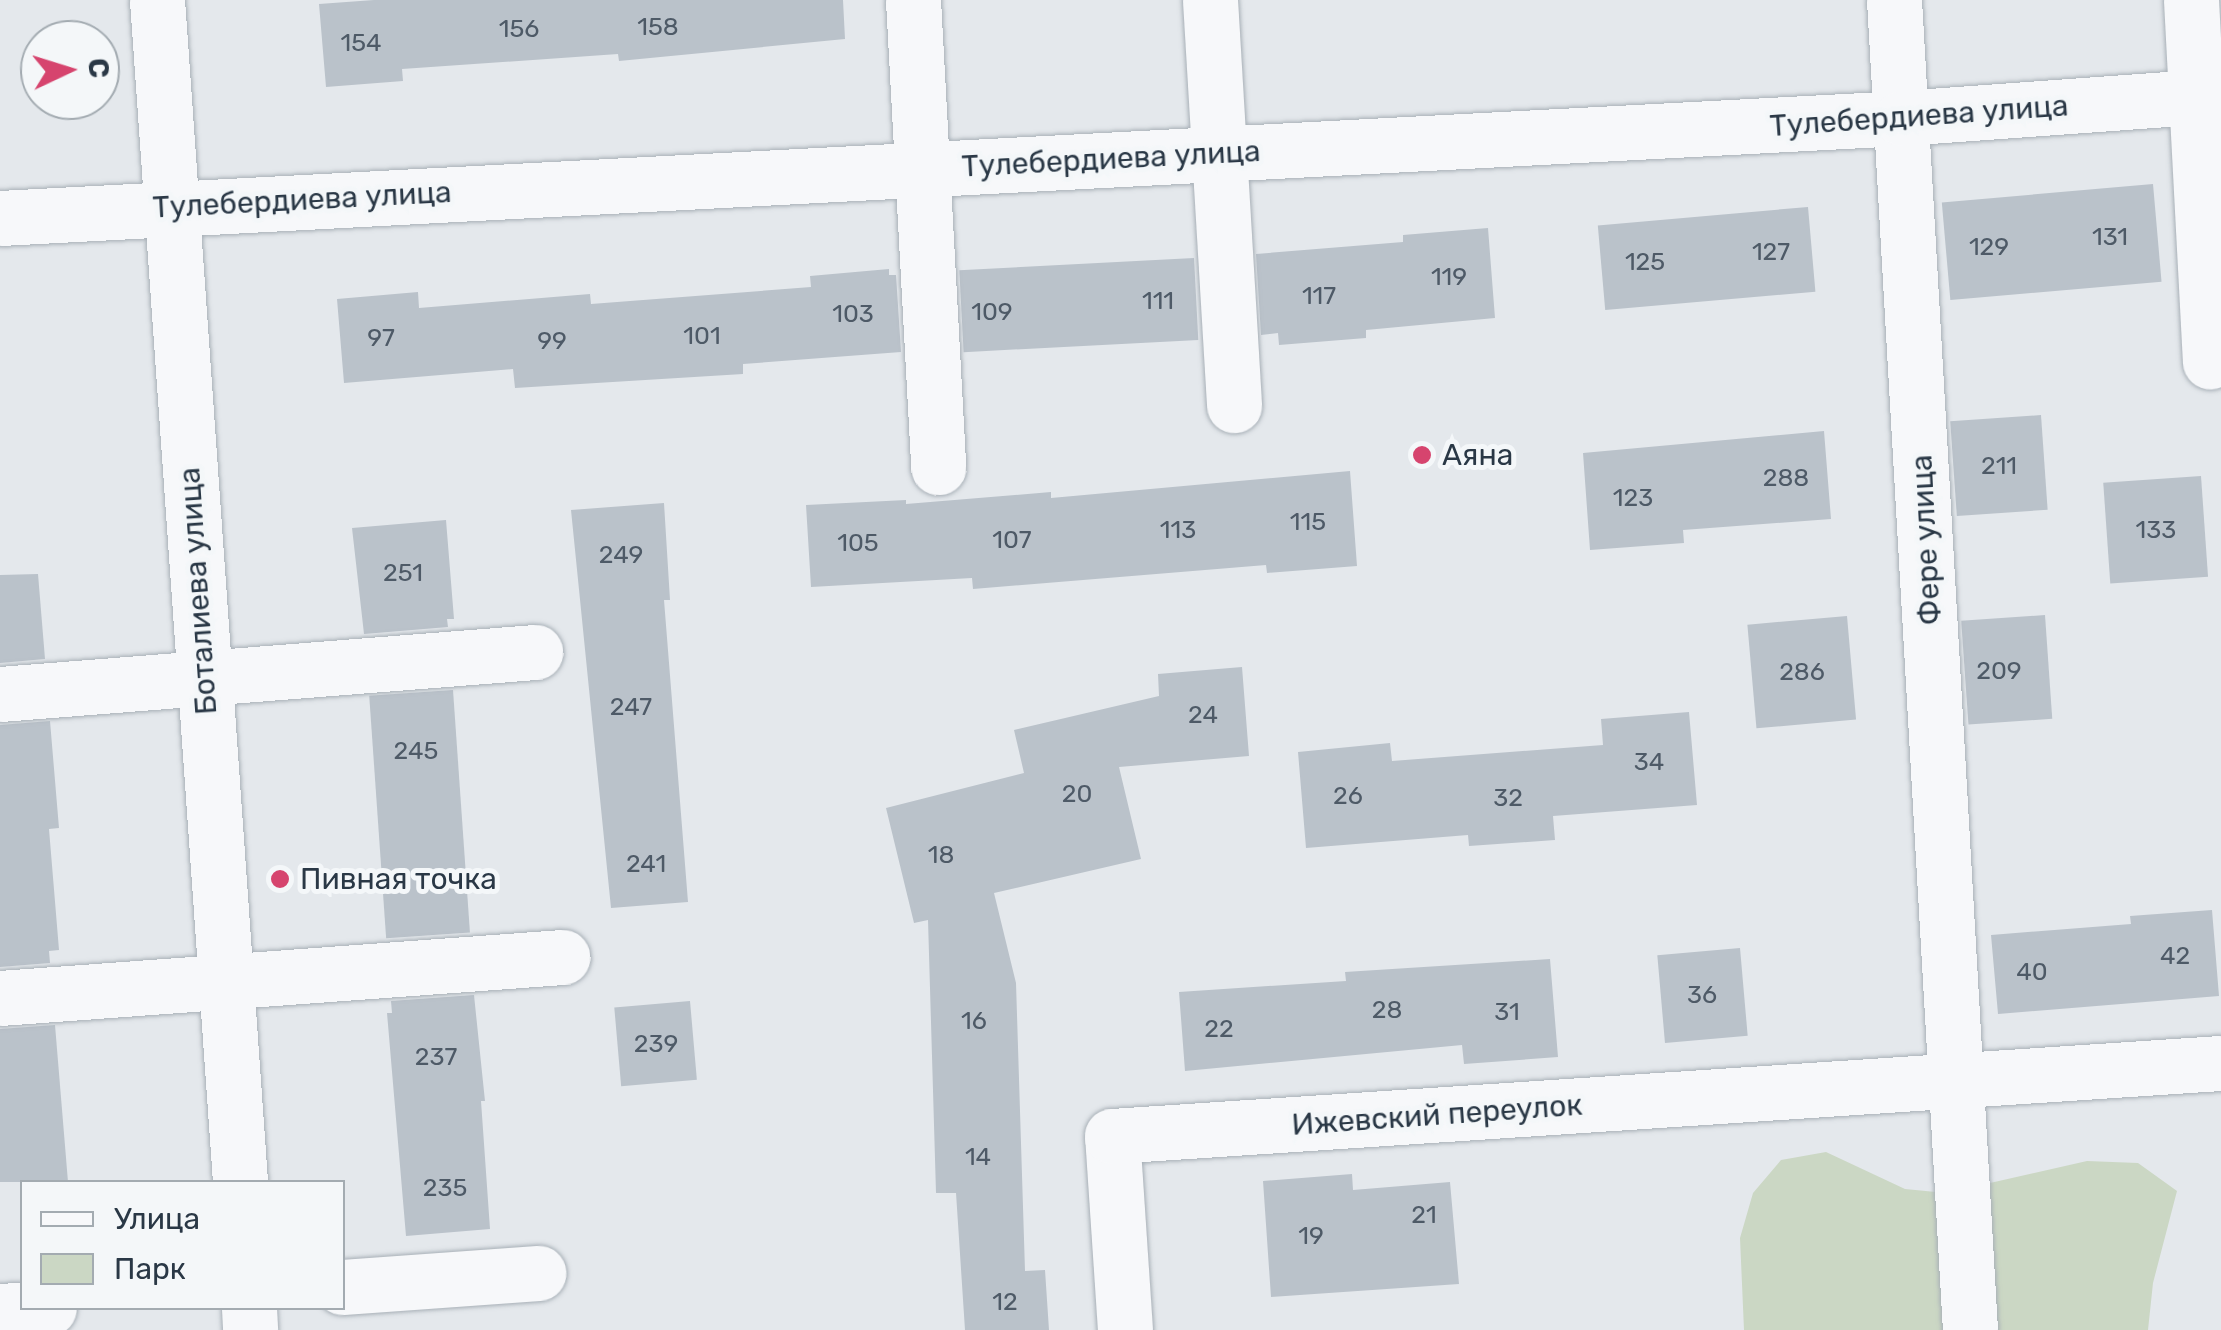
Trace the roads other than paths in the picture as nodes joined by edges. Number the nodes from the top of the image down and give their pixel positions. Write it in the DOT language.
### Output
graph roads {
  1 [pos="157,0"];
  2 [pos="913,0"];
  3 [pos="1210,0"];
  4 [pos="1894,0"];
  5 [pos="2191,0"];
  6 [pos="2209,96"];
  7 [pos="1902,118"];
  8 [pos="1216,154"];
  9 [pos="920,168"];
  10 [pos="172,206"];
  11 [pos="0,218"];
  12 [pos="2210,362"];
  13 [pos="1234,405"];
  14 [pos="938,467"];
  15 [pos="535,652"];
  16 [pos="204,678"];
  17 [pos="0,694"];
  18 [pos="563,957"];
  19 [pos="226,981"];
  20 [pos="0,998"];
  21 [pos="2221,1063"];
  22 [pos="1956,1080"];
  23 [pos="240,1180"];
  24 [pos="539,1273"];
  25 [pos="345,1286"];
  26 [pos="1125,1330"];
  27 [pos="1970,1330"];
  1 -- 10 [label="street, Боталиева улица"];
  2 -- 9 [label="street"];
  3 -- 8 [label="street"];
  4 -- 7 [label="street, Фере улица"];
  5 -- 6 [label="street"];
  6 -- 7 [label="street, Тулебердиева улица"];
  6 -- 12 [label="street"];
  7 -- 8 [label="street, Тулебердиева улица"];
  7 -- 22 [label="street, Фере улица"];
  8 -- 9 [label="street, Тулебердиева улица"];
  8 -- 13 [label="street"];
  9 -- 10 [label="street, Тулебердиева улица"];
  9 -- 14 [label="street"];
  10 -- 11 [label="street, Тулебердиева улица"];
  10 -- 16 [label="street, Боталиева улица"];
  15 -- 16 [label="street"];
  16 -- 17 [label="street"];
  16 -- 19 [label="street, Боталиева улица"];
  18 -- 19 [label="street"];
  19 -- 20 [label="street"];
  19 -- 23 [label="street, Боталиева улица"];
  21 -- 22 [label="street, Ижевский переулок"];
  22 -- 26 [label="street, Ижевский переулок"];
  22 -- 27 [label="street"];
  24 -- 25 [label="street"];
}
